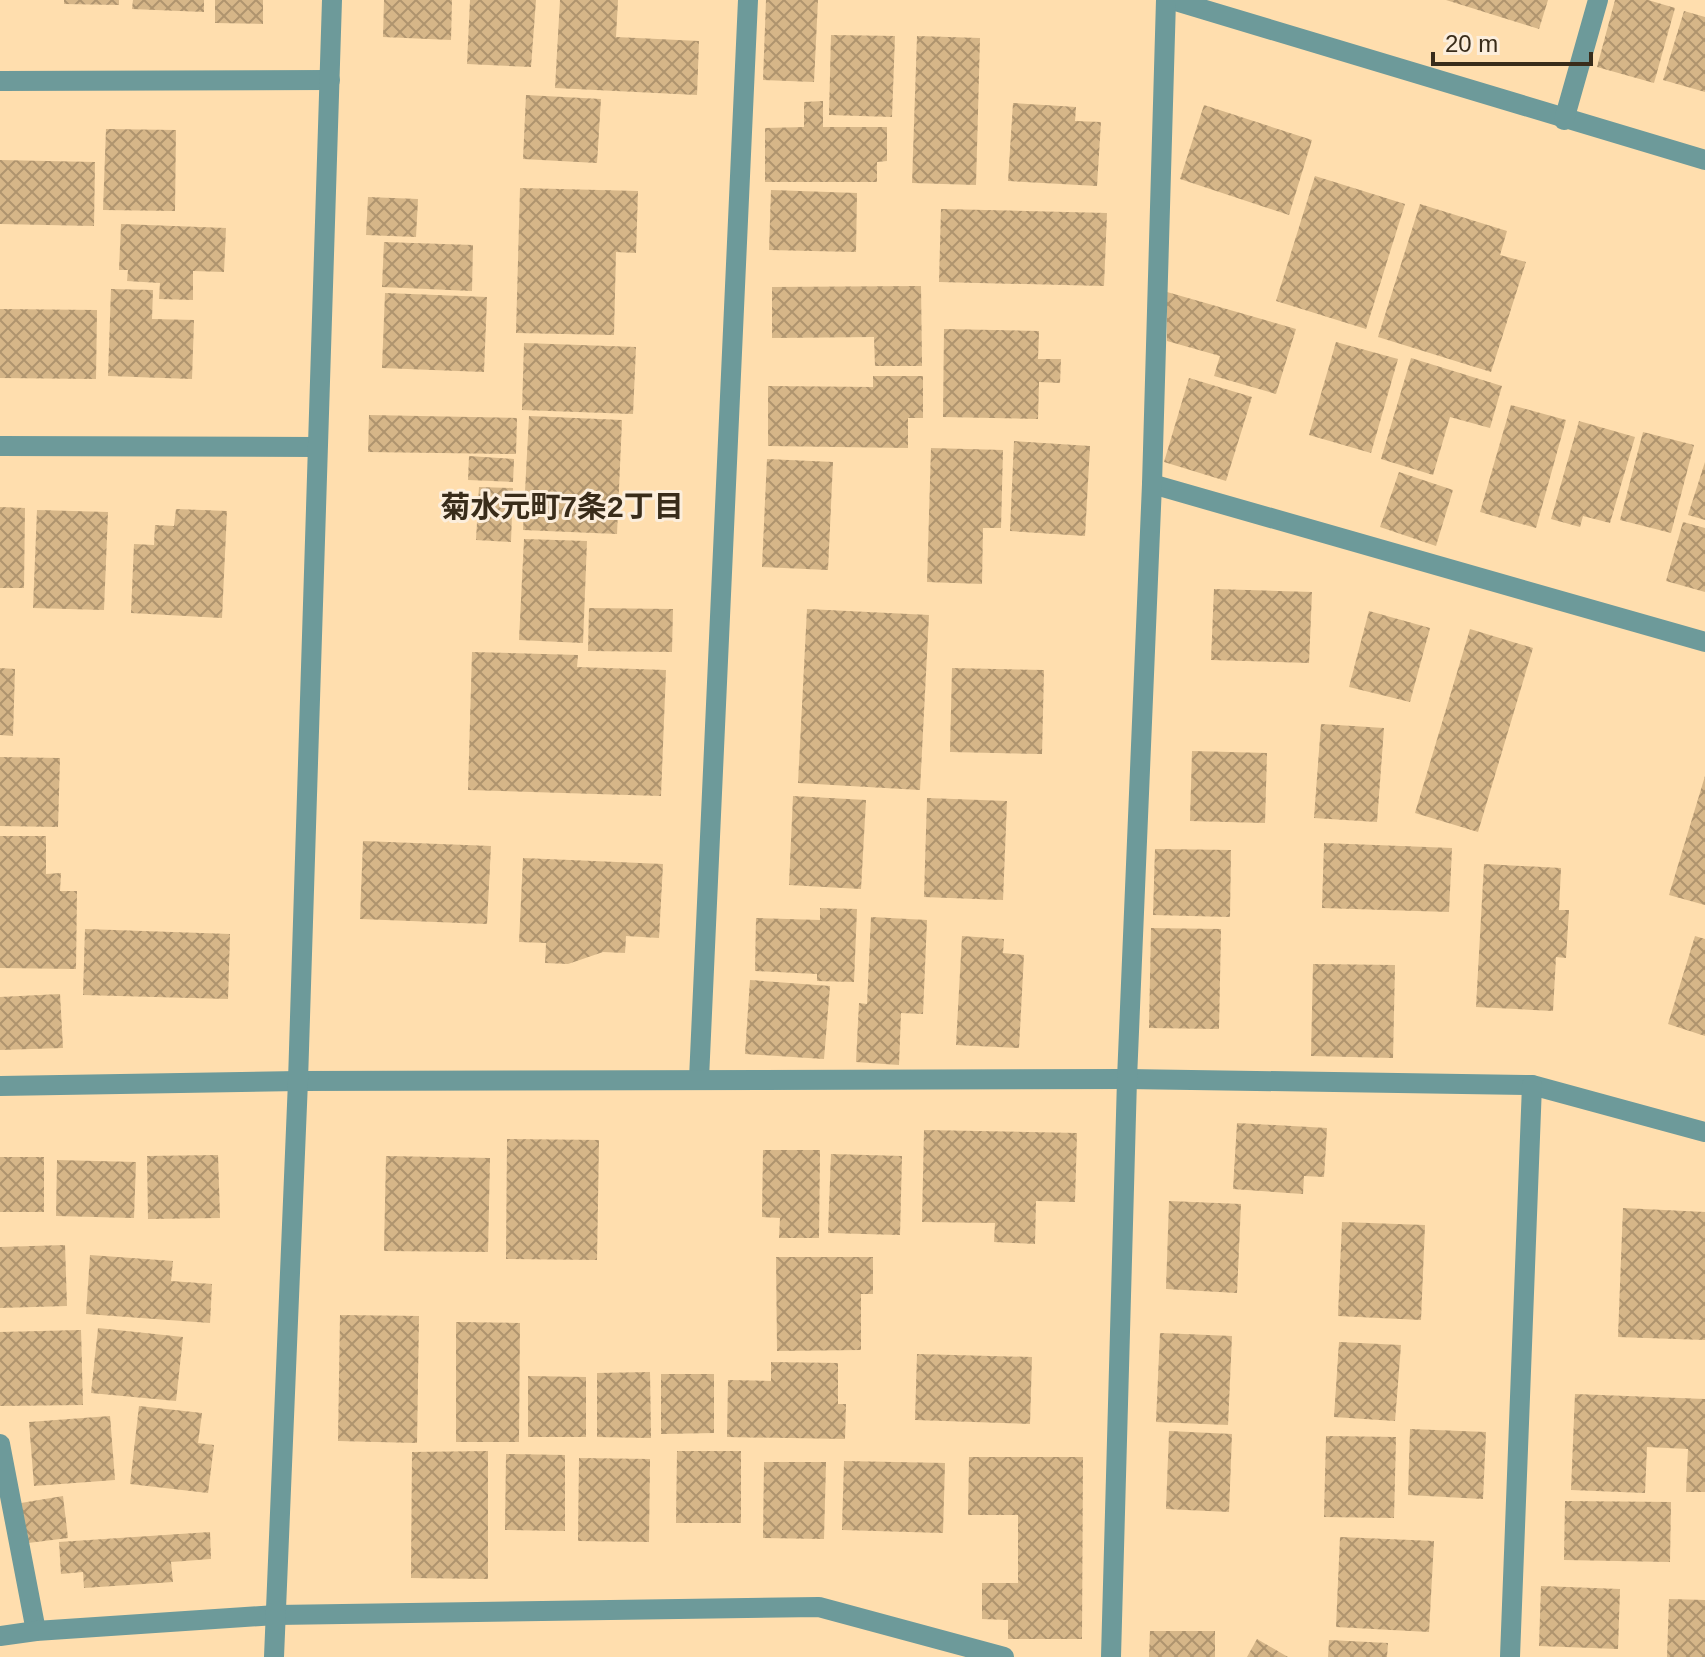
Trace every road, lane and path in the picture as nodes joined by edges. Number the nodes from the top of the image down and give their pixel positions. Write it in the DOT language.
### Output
graph roads {
  1 [pos="332,0"];
  2 [pos="748,0"];
  3 [pos="1169,0"];
  4 [pos="1598,0"];
  5 [pos="330,80"];
  6 [pos="0,81"];
  7 [pos="1564,120"];
  8 [pos="1705,160"];
  9 [pos="0,446"];
  10 [pos="316,447"];
  11 [pos="1152,484"];
  12 [pos="1705,642"];
  13 [pos="699,1079"];
  14 [pos="1127,1079"];
  15 [pos="298,1081"];
  16 [pos="1532,1085"];
  17 [pos="0,1086"];
  18 [pos="1705,1132"];
  19 [pos="0,1444"];
  20 [pos="276,1615"];
  21 [pos="36,1631"];
  22 [pos="0,1636"];
  23 [pos="274,1657"];
  24 [pos="1004,1657"];
  25 [pos="1111,1657"];
  26 [pos="1510,1657"];
  1 -- 5 [label="street"];
  2 -- 13 [label="street"];
  3 -- 7 [label="street"];
  3 -- 11 [label="street"];
  4 -- 7 [label="street"];
  5 -- 6 [label="street"];
  5 -- 10 [label="street"];
  7 -- 8 [label="street"];
  9 -- 10 [label="street"];
  10 -- 15 [label="street"];
  11 -- 12 [label="street"];
  11 -- 14 [label="street"];
  13 -- 14 [label="street"];
  13 -- 15 [label="street"];
  14 -- 16 [label="street"];
  14 -- 25 [label="street"];
  15 -- 17 [label="street"];
  15 -- 20 [label="street"];
  16 -- 18 [label="street"];
  16 -- 26 [label="street"];
  19 -- 21 [label="street"];
  20 -- 21 [label="street"];
  20 -- 23 [label="street"];
  20 -- 24 [label="street"];
  21 -- 22 [label="street"];
}
